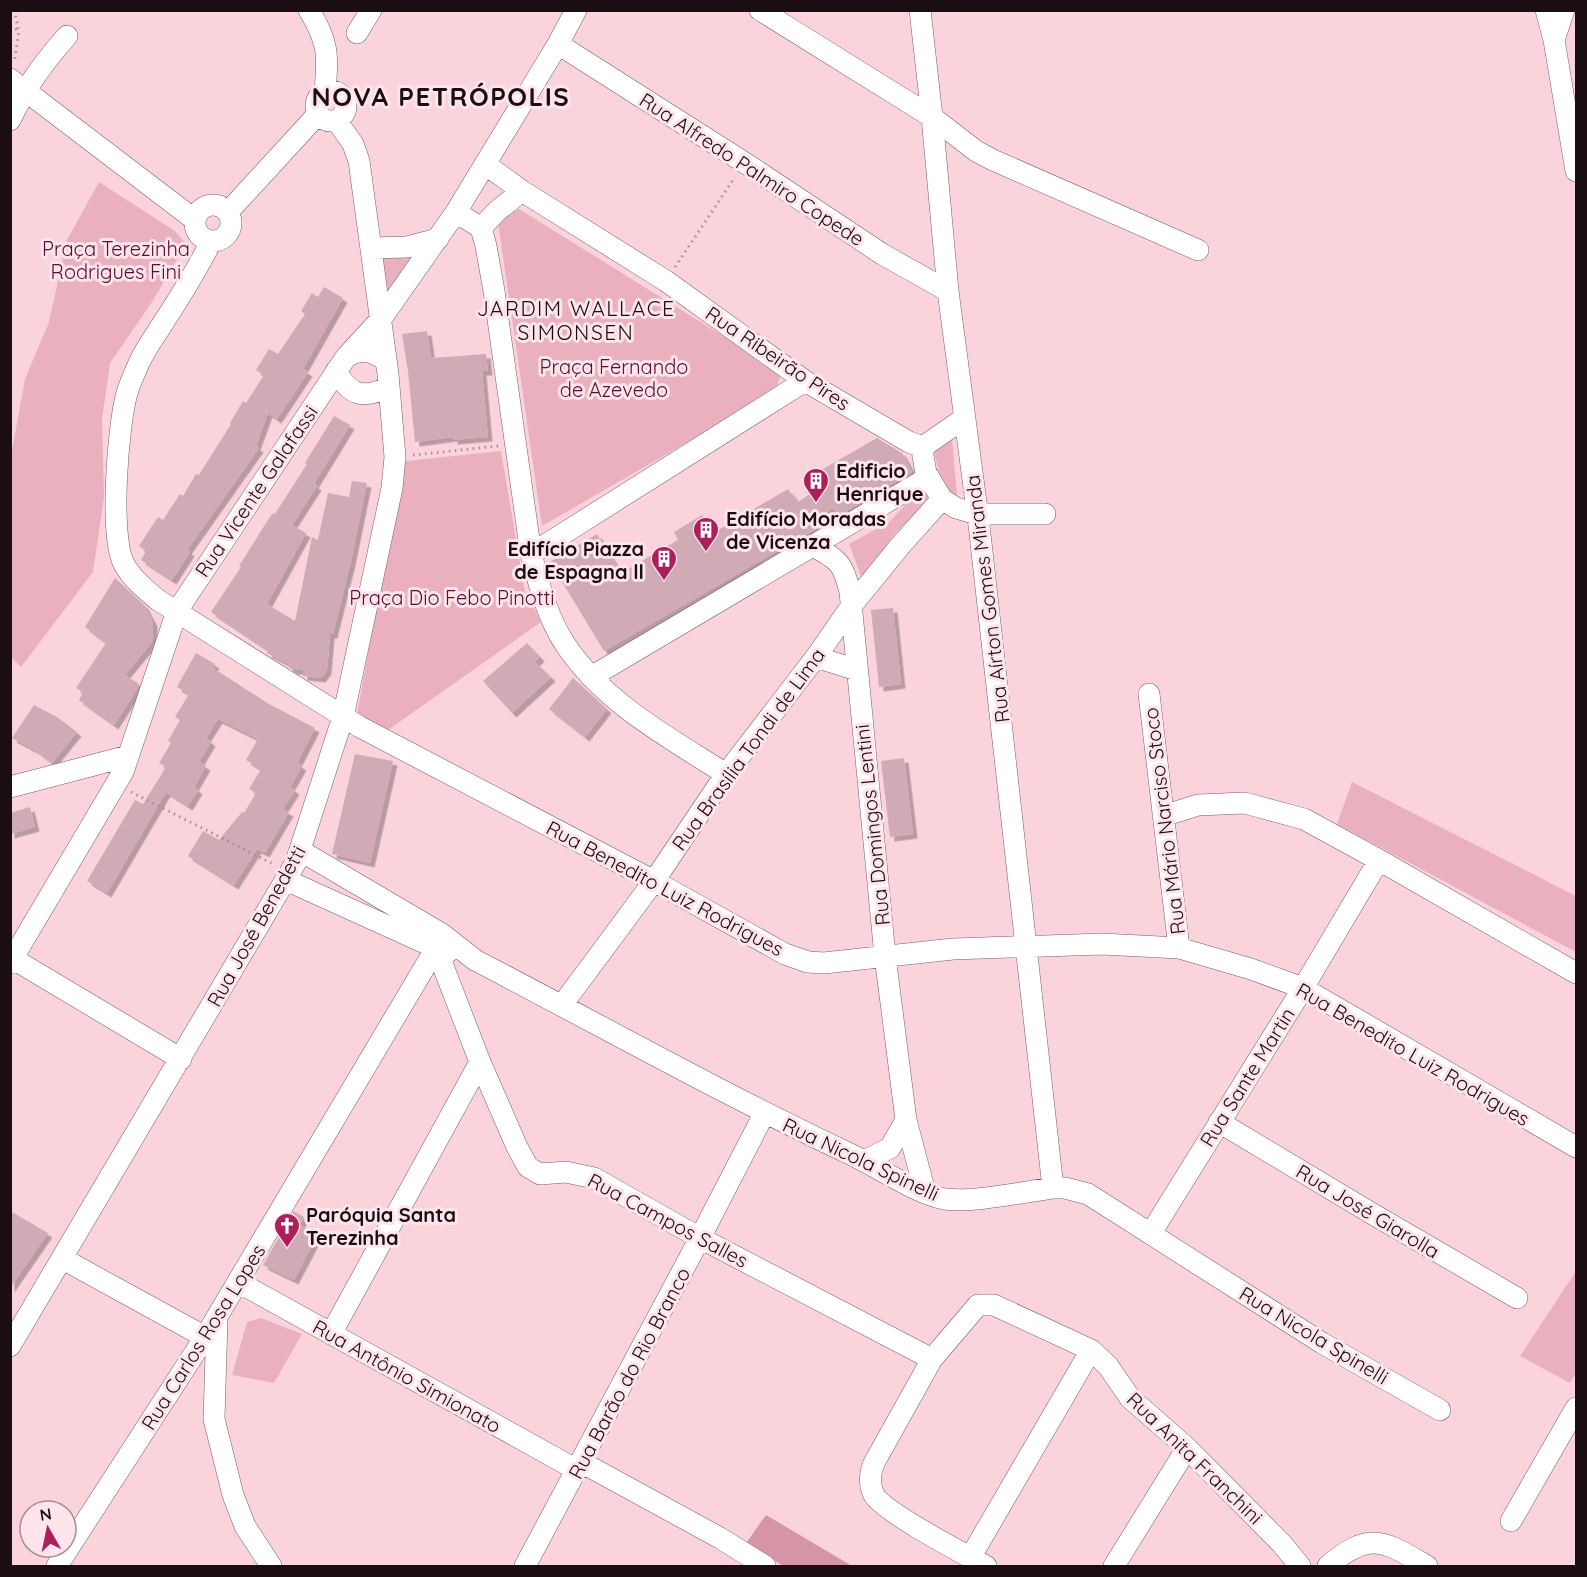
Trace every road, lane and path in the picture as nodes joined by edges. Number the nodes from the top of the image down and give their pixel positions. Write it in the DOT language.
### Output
graph roads {
  1 [pos="14,10"];
  2 [pos="309,10"];
  3 [pos="371,10"];
  4 [pos="576,10"];
  5 [pos="760,10"];
  6 [pos="920,10"];
  7 [pos="1546,10"];
  8 [pos="1564,10"];
  9 [pos="10,26"];
  10 [pos="19,31"];
  11 [pos="357,33"];
  12 [pos="67,36"];
  13 [pos="1554,40"];
  14 [pos="558,44"];
  15 [pos="15,83"];
  16 [pos="327,117"];
  17 [pos="932,117"];
  18 [pos="10,120"];
  19 [pos="745,163"];
  20 [pos="485,164"];
  21 [pos="1576,171"];
  22 [pos="522,191"];
  23 [pos="228,212"];
  24 [pos="456,212"];
  25 [pos="195,220"];
  26 [pos="481,228"];
  27 [pos="438,239"];
  28 [pos="211,242"];
  29 [pos="372,248"];
  30 [pos="1198,250"];
  31 [pos="666,280"];
  32 [pos="948,291"];
  33 [pos="381,319"];
  34 [pos="386,362"];
  35 [pos="341,364"];
  36 [pos="805,381"];
  37 [pos="388,387"];
  38 [pos="963,419"];
  39 [pos="515,444"];
  40 [pos="923,447"];
  41 [pos="394,457"];
  42 [pos="929,477"];
  43 [pos="942,500"];
  44 [pos="978,514"];
  45 [pos="1045,514"];
  46 [pos="813,546"];
  47 [pos="531,554"];
  48 [pos="852,605"];
  49 [pos="177,611"];
  50 [pos="816,657"];
  51 [pos="857,670"];
  52 [pos="591,677"];
  53 [pos="1149,694"];
  54 [pos="343,717"];
  55 [pos="128,756"];
  56 [pos="726,774"];
  57 [pos="116,785"];
  58 [pos="10,787"];
  59 [pos="1163,816"];
  60 [pos="301,851"];
  61 [pos="1379,860"];
  62 [pos="288,877"];
  63 [pos="654,881"];
  64 [pos="439,941"];
  65 [pos="1028,946"];
  66 [pos="1179,948"];
  67 [pos="885,956"];
  68 [pos="11,960"];
  69 [pos="1576,973"];
  70 [pos="1303,988"];
  71 [pos="562,1005"];
  72 [pos="181,1059"];
  73 [pos="480,1062"];
  74 [pos="764,1114"];
  75 [pos="906,1120"];
  76 [pos="1219,1122"];
  77 [pos="1576,1147"];
  78 [pos="864,1161"];
  79 [pos="1053,1188"];
  80 [pos="925,1192"];
  81 [pos="1151,1233"];
  82 [pos="700,1238"];
  83 [pos="63,1259"];
  84 [pos="238,1282"];
  85 [pos="1517,1298"];
  86 [pos="217,1318"];
  87 [pos="332,1334"];
  88 [pos="205,1338"];
  89 [pos="10,1346"];
  90 [pos="1090,1350"];
  91 [pos="933,1359"];
  92 [pos="1576,1408"];
  93 [pos="1440,1410"];
  94 [pos="1187,1448"];
  95 [pos="579,1466"];
  96 [pos="1510,1521"];
  97 [pos="978,1562"];
  98 [pos="57,1566"];
  99 [pos="271,1566"];
  100 [pos="525,1566"];
  101 [pos="765,1566"];
  102 [pos="1114,1566"];
  103 [pos="1300,1566"];
  104 [pos="1328,1566"];
  105 [pos="1427,1566"];
  1 -- 10 [label="path"];
  2 -- 16 [label="street"];
  3 -- 11 [label="street"];
  4 -- 14 [label="street, Rua Vicente Galafassi"];
  5 -- 17 [label="street"];
  6 -- 17 [label="street, Rua Aírton Gomes Miranda"];
  7 -- 13 [label="street"];
  8 -- 13 [label="street"];
  9 -- 10 [label="path"];
  10 -- 15 [label="path"];
  12 -- 15 [label="street"];
  13 -- 21 [label="street"];
  14 -- 19 [label="street, Rua Alfredo Palmiro Copede"];
  14 -- 20 [label="street, Rua Vicente Galafassi"];
  15 -- 18 [label="street"];
  15 -- 25 [label="street"];
  16 -- 23 [label="street"];
  16 -- 29 [label="street, Rua José Benedetti"];
  17 -- 30 [label="street"];
  17 -- 32 [label="street, Rua Aírton Gomes Miranda"];
  19 -- 31 [label="path"];
  19 -- 32 [label="street, Rua Alfredo Palmiro Copede"];
  20 -- 22 [label="street, Rua Ribeirão Pires"];
  20 -- 24 [label="street, Rua Vicente Galafassi"];
  22 -- 26 [label="street"];
  22 -- 31 [label="street, Rua Ribeirão Pires"];
  23 -- 25 [label="street"];
  23 -- 28 [label="street"];
  24 -- 26 [label="street"];
  24 -- 27 [label="street, Rua Vicente Galafassi"];
  25 -- 28 [label="street"];
  26 -- 39 [label="street"];
  27 -- 29 [label="street"];
  27 -- 33 [label="street, Rua Vicente Galafassi"];
  28 -- 49 [label="street, Rua Benedito Luiz Rodrigues"];
  29 -- 33 [label="street, Rua José Benedetti"];
  31 -- 36 [label="street, Rua Ribeirão Pires"];
  32 -- 38 [label="street, Rua Aírton Gomes Miranda"];
  33 -- 34 [label="street, Rua José Benedetti"];
  33 -- 35 [label="street, Rua Vicente Galafassi"];
  34 -- 35 [label="street"];
  34 -- 37 [label="street, Rua José Benedetti"];
  35 -- 37 [label="street"];
  35 -- 49 [label="street, Rua Vicente Galafassi"];
  36 -- 40 [label="street, Rua Ribeirão Pires"];
  36 -- 47 [label="street"];
  37 -- 41 [label="street, Rua José Benedetti"];
  38 -- 40 [label="street"];
  38 -- 44 [label="street, Rua Aírton Gomes Miranda"];
  39 -- 41 [label="path"];
  39 -- 47 [label="street"];
  40 -- 42 [label="street"];
  41 -- 54 [label="street, Rua José Benedetti"];
  42 -- 43 [label="street"];
  42 -- 46 [label="street"];
  43 -- 44 [label="street"];
  43 -- 48 [label="street, Rua Brasília Tondi de Lima"];
  44 -- 45 [label="street"];
  44 -- 65 [label="street, Rua Aírton Gomes Miranda"];
  46 -- 48 [label="street, Rua Domingos Lentini"];
  46 -- 52 [label="street"];
  47 -- 52 [label="street"];
  48 -- 50 [label="street, Rua Brasília Tondi de Lima"];
  48 -- 51 [label="street, Rua Domingos Lentini"];
  49 -- 54 [label="street, Rua Benedito Luiz Rodrigues"];
  49 -- 55 [label="street, Rua Vicente Galafassi"];
  50 -- 51 [label="street"];
  50 -- 56 [label="street, Rua Brasília Tondi de Lima"];
  51 -- 67 [label="street, Rua Domingos Lentini"];
  52 -- 56 [label="street"];
  53 -- 59 [label="street, Rua Mário Narciso Stoco"];
  54 -- 60 [label="street, Rua José Benedetti"];
  54 -- 63 [label="street, Rua Benedito Luiz Rodrigues"];
  55 -- 57 [label="street, Rua Vicente Galafassi"];
  55 -- 58 [label="street"];
  56 -- 63 [label="street, Rua Brasília Tondi de Lima"];
  57 -- 62 [label="path"];
  57 -- 68 [label="street, Rua Vicente Galafassi"];
  59 -- 61 [label="street"];
  59 -- 66 [label="street, Rua Mário Narciso Stoco"];
  60 -- 62 [label="street, Rua José Benedetti"];
  60 -- 64 [label="street, Rua Nicola Spinelli"];
  61 -- 69 [label="street"];
  61 -- 70 [label="street, Rua Sante Martin"];
  62 -- 64 [label="street, Rua Nicola Spinelli"];
  62 -- 72 [label="street, Rua José Benedetti"];
  63 -- 67 [label="street, Rua Benedito Luiz Rodrigues"];
  63 -- 71 [label="street, Rua Brasília Tondi de Lima"];
  64 -- 71 [label="street, Rua Nicola Spinelli"];
  64 -- 73 [label="street, Rua Campos Salles"];
  64 -- 84 [label="street, Rua Carlos Rosa Lopes"];
  65 -- 66 [label="street, Rua Benedito Luiz Rodrigues"];
  65 -- 67 [label="street, Rua Benedito Luiz Rodrigues"];
  65 -- 79 [label="street, Rua Aírton Gomes Miranda"];
  66 -- 70 [label="street, Rua Benedito Luiz Rodrigues"];
  67 -- 75 [label="street, Rua Domingos Lentini"];
  68 -- 72 [label="street"];
  70 -- 76 [label="street, Rua Sante Martin"];
  70 -- 77 [label="street, Rua Benedito Luiz Rodrigues"];
  71 -- 74 [label="street, Rua Nicola Spinelli"];
  72 -- 83 [label="street, Rua José Benedetti"];
  73 -- 82 [label="street, Rua Campos Salles"];
  73 -- 87 [label="street"];
  74 -- 78 [label="street, Rua Nicola Spinelli"];
  74 -- 82 [label="street, Rua Barão do Rio Branco"];
  75 -- 78 [label="street"];
  75 -- 80 [label="street, Rua Domingos Lentini"];
  76 -- 81 [label="street, Rua Sante Martin"];
  76 -- 85 [label="street, Rua José Giarolla"];
  78 -- 80 [label="street, Rua Nicola Spinelli"];
  79 -- 80 [label="street, Rua Nicola Spinelli"];
  79 -- 81 [label="street, Rua Nicola Spinelli"];
  81 -- 93 [label="street, Rua Nicola Spinelli"];
  82 -- 91 [label="street, Rua Campos Salles"];
  82 -- 95 [label="street, Rua Barão do Rio Branco"];
  83 -- 88 [label="street"];
  83 -- 89 [label="street, Rua José Benedetti"];
  84 -- 86 [label="street, Rua Carlos Rosa Lopes"];
  84 -- 87 [label="street, Rua Antônio Simionato"];
  86 -- 88 [label="street, Rua Carlos Rosa Lopes"];
  86 -- 99 [label="street"];
  87 -- 95 [label="street, Rua Antônio Simionato"];
  88 -- 98 [label="street, Rua Carlos Rosa Lopes"];
  90 -- 91 [label="street, Rua Anita Franchini"];
  90 -- 94 [label="street, Rua Anita Franchini"];
  90 -- 97 [label="street"];
  91 -- 97 [label="street"];
  92 -- 96 [label="street"];
  94 -- 102 [label="street"];
  94 -- 103 [label="street, Rua Anita Franchini"];
  95 -- 100 [label="street, Rua Barão do Rio Branco"];
  95 -- 101 [label="street, Rua Antônio Simionato"];
  104 -- 105 [label="street"];
}
